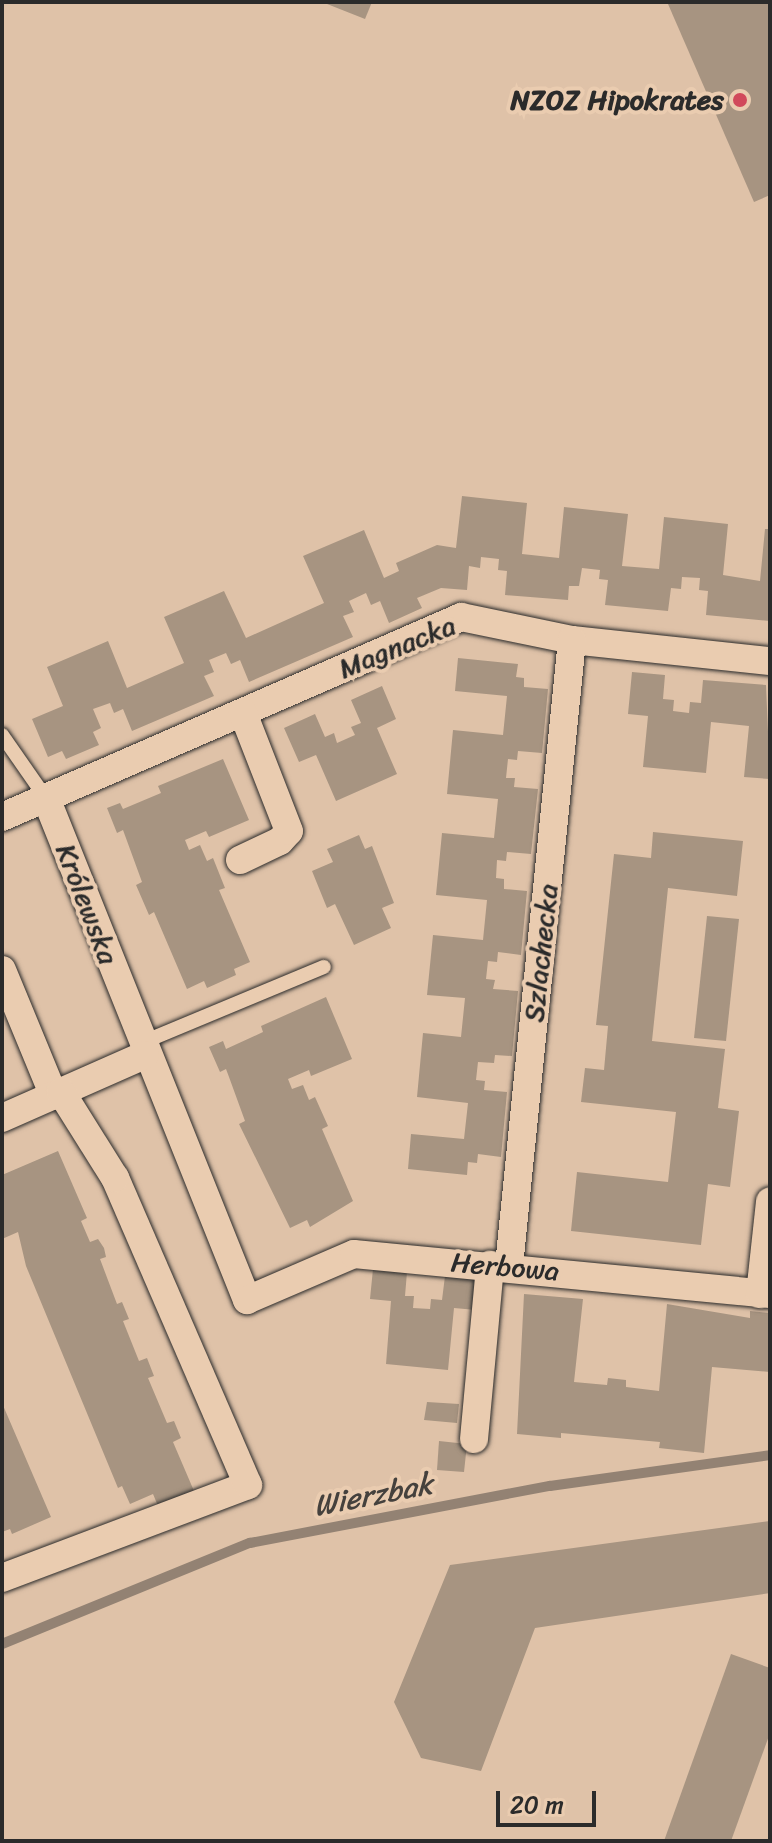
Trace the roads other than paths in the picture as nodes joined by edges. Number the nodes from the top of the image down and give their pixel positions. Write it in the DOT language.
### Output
graph roads {
  1 [pos="572,640"];
  2 [pos="770,661"];
  3 [pos="243,713"];
  4 [pos="2,735"];
  5 [pos="46,798"];
  6 [pos="2,817"];
  7 [pos="240,860"];
  8 [pos="324,967"];
  9 [pos="2,970"];
  10 [pos="143,1049"];
  11 [pos="57,1094"];
  12 [pos="2,1118"];
  13 [pos="770,1202"];
  14 [pos="499,1266"];
  15 [pos="765,1294"];
  16 [pos="247,1300"];
  17 [pos="474,1439"];
  18 [pos="2,1578"];
  1 -- 2 [label="street, Magnacka"];
  1 -- 3 [label="street, Magnacka"];
  1 -- 14 [label="street, Szlachecka"];
  3 -- 5 [label="street, Magnacka"];
  3 -- 7 [label="street"];
  4 -- 5 [label="lane"];
  5 -- 6 [label="street"];
  5 -- 10 [label="street, Królewska"];
  8 -- 10 [label="lane"];
  9 -- 11 [label="street"];
  10 -- 11 [label="street"];
  10 -- 16 [label="street, Królewska"];
  11 -- 12 [label="street"];
  11 -- 18 [label="street"];
  13 -- 15 [label="street"];
  14 -- 15 [label="street, Herbowa"];
  14 -- 16 [label="street, Herbowa"];
  14 -- 17 [label="street, Szlachecka"];
}
